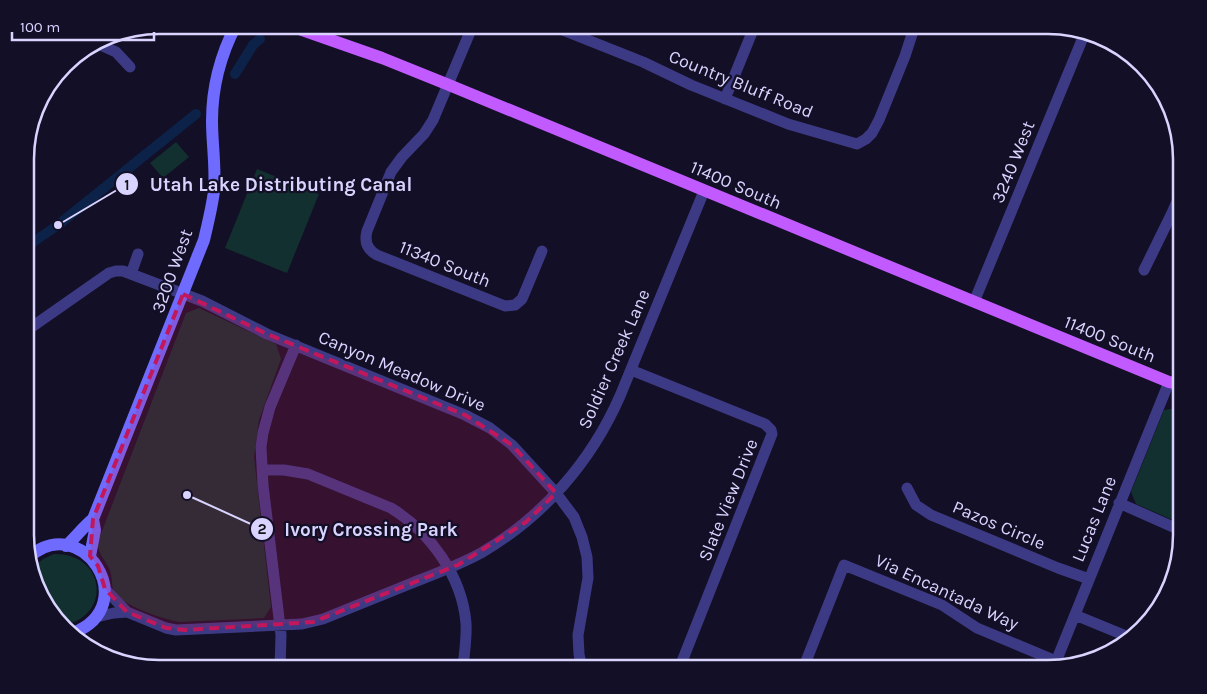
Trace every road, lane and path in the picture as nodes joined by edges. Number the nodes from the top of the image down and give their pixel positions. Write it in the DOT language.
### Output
graph roads {
  1 [pos="233,34"];
  2 [pos="314,34"];
  3 [pos="469,34"];
  4 [pos="573,34"];
  5 [pos="751,34"];
  6 [pos="912,34"];
  7 [pos="1082,39"];
  8 [pos="104,47"];
  9 [pos="130,67"];
  10 [pos="449,84"];
  11 [pos="725,100"];
  12 [pos="704,191"];
  13 [pos="1173,222"];
  14 [pos="542,251"];
  15 [pos="138,254"];
  16 [pos="1144,270"];
  17 [pos="131,274"];
  18 [pos="183,294"];
  19 [pos="974,302"];
  20 [pos="34,325"];
  21 [pos="296,345"];
  22 [pos="631,370"];
  23 [pos="1169,382"];
  24 [pos="1173,383"];
  25 [pos="1173,385"];
  26 [pos="262,470"];
  27 [pos="907,488"];
  28 [pos="556,493"];
  29 [pos="1120,503"];
  30 [pos="93,519"];
  31 [pos="1173,527"];
  32 [pos="66,546"];
  33 [pos="35,553"];
  34 [pos="90,556"];
  35 [pos="449,569"];
  36 [pos="1089,578"];
  37 [pos="105,590"];
  38 [pos="127,612"];
  39 [pos="1074,615"];
  40 [pos="96,617"];
  41 [pos="279,625"];
  42 [pos="79,631"];
  43 [pos="1123,635"];
  44 [pos="280,660"];
  45 [pos="464,660"];
  46 [pos="580,660"];
  47 [pos="683,660"];
  48 [pos="807,660"];
  49 [pos="1044,660"];
  50 [pos="1056,660"];
  1 -- 18 [label="street, 3200 West"];
  2 -- 10 [label="main road, 11400 South"];
  3 -- 10 [label="street"];
  4 -- 11 [label="street, Country Bluff Road"];
  5 -- 11 [label="street"];
  6 -- 11 [label="street, Country Bluff Road"];
  7 -- 19 [label="street, 3240 West"];
  8 -- 9 [label="street"];
  10 -- 12 [label="main road, 11400 South"];
  10 -- 14 [label="street, 11340 South"];
  12 -- 19 [label="main road, 11400 South"];
  12 -- 22 [label="street, Soldier Creek Lane"];
  13 -- 16 [label="street"];
  15 -- 17 [label="street"];
  17 -- 18 [label="street, Canyon Meadow Drive"];
  17 -- 20 [label="street"];
  18 -- 21 [label="street, Canyon Meadow Drive"];
  18 -- 30 [label="street, 3200 West"];
  19 -- 23 [label="main road, 11400 South"];
  21 -- 26 [label="street"];
  21 -- 28 [label="street, Canyon Meadow Drive"];
  22 -- 28 [label="street, Soldier Creek Lane"];
  22 -- 47 [label="street, Slate View Drive"];
  23 -- 24 [label="main road, 11400 South"];
  23 -- 25 [label="main road, 11400 South"];
  23 -- 29 [label="street, Lucas Lane"];
  26 -- 35 [label="street"];
  26 -- 41 [label="street"];
  27 -- 36 [label="street, Pazos Circle"];
  28 -- 35 [label="street, Soldier Creek Lane"];
  28 -- 46 [label="street, Canyon Meadow Drive"];
  29 -- 31 [label="street"];
  29 -- 36 [label="street, Lucas Lane"];
  30 -- 32 [label="street, 3200 West"];
  30 -- 34 [label="street, 3200 West"];
  32 -- 33 [label="street"];
  32 -- 34 [label="street"];
  34 -- 37 [label="street"];
  35 -- 41 [label="street, Soldier Creek Lane"];
  35 -- 45 [label="street"];
  36 -- 39 [label="street, Lucas Lane"];
  37 -- 38 [label="street"];
  37 -- 40 [label="street"];
  38 -- 40 [label="street"];
  38 -- 41 [label="street, Soldier Creek Lane"];
  39 -- 43 [label="street"];
  39 -- 50 [label="street, Lucas Lane"];
  40 -- 42 [label="street"];
  41 -- 44 [label="street"];
  48 -- 49 [label="street, Via Encantada Way"];
}
